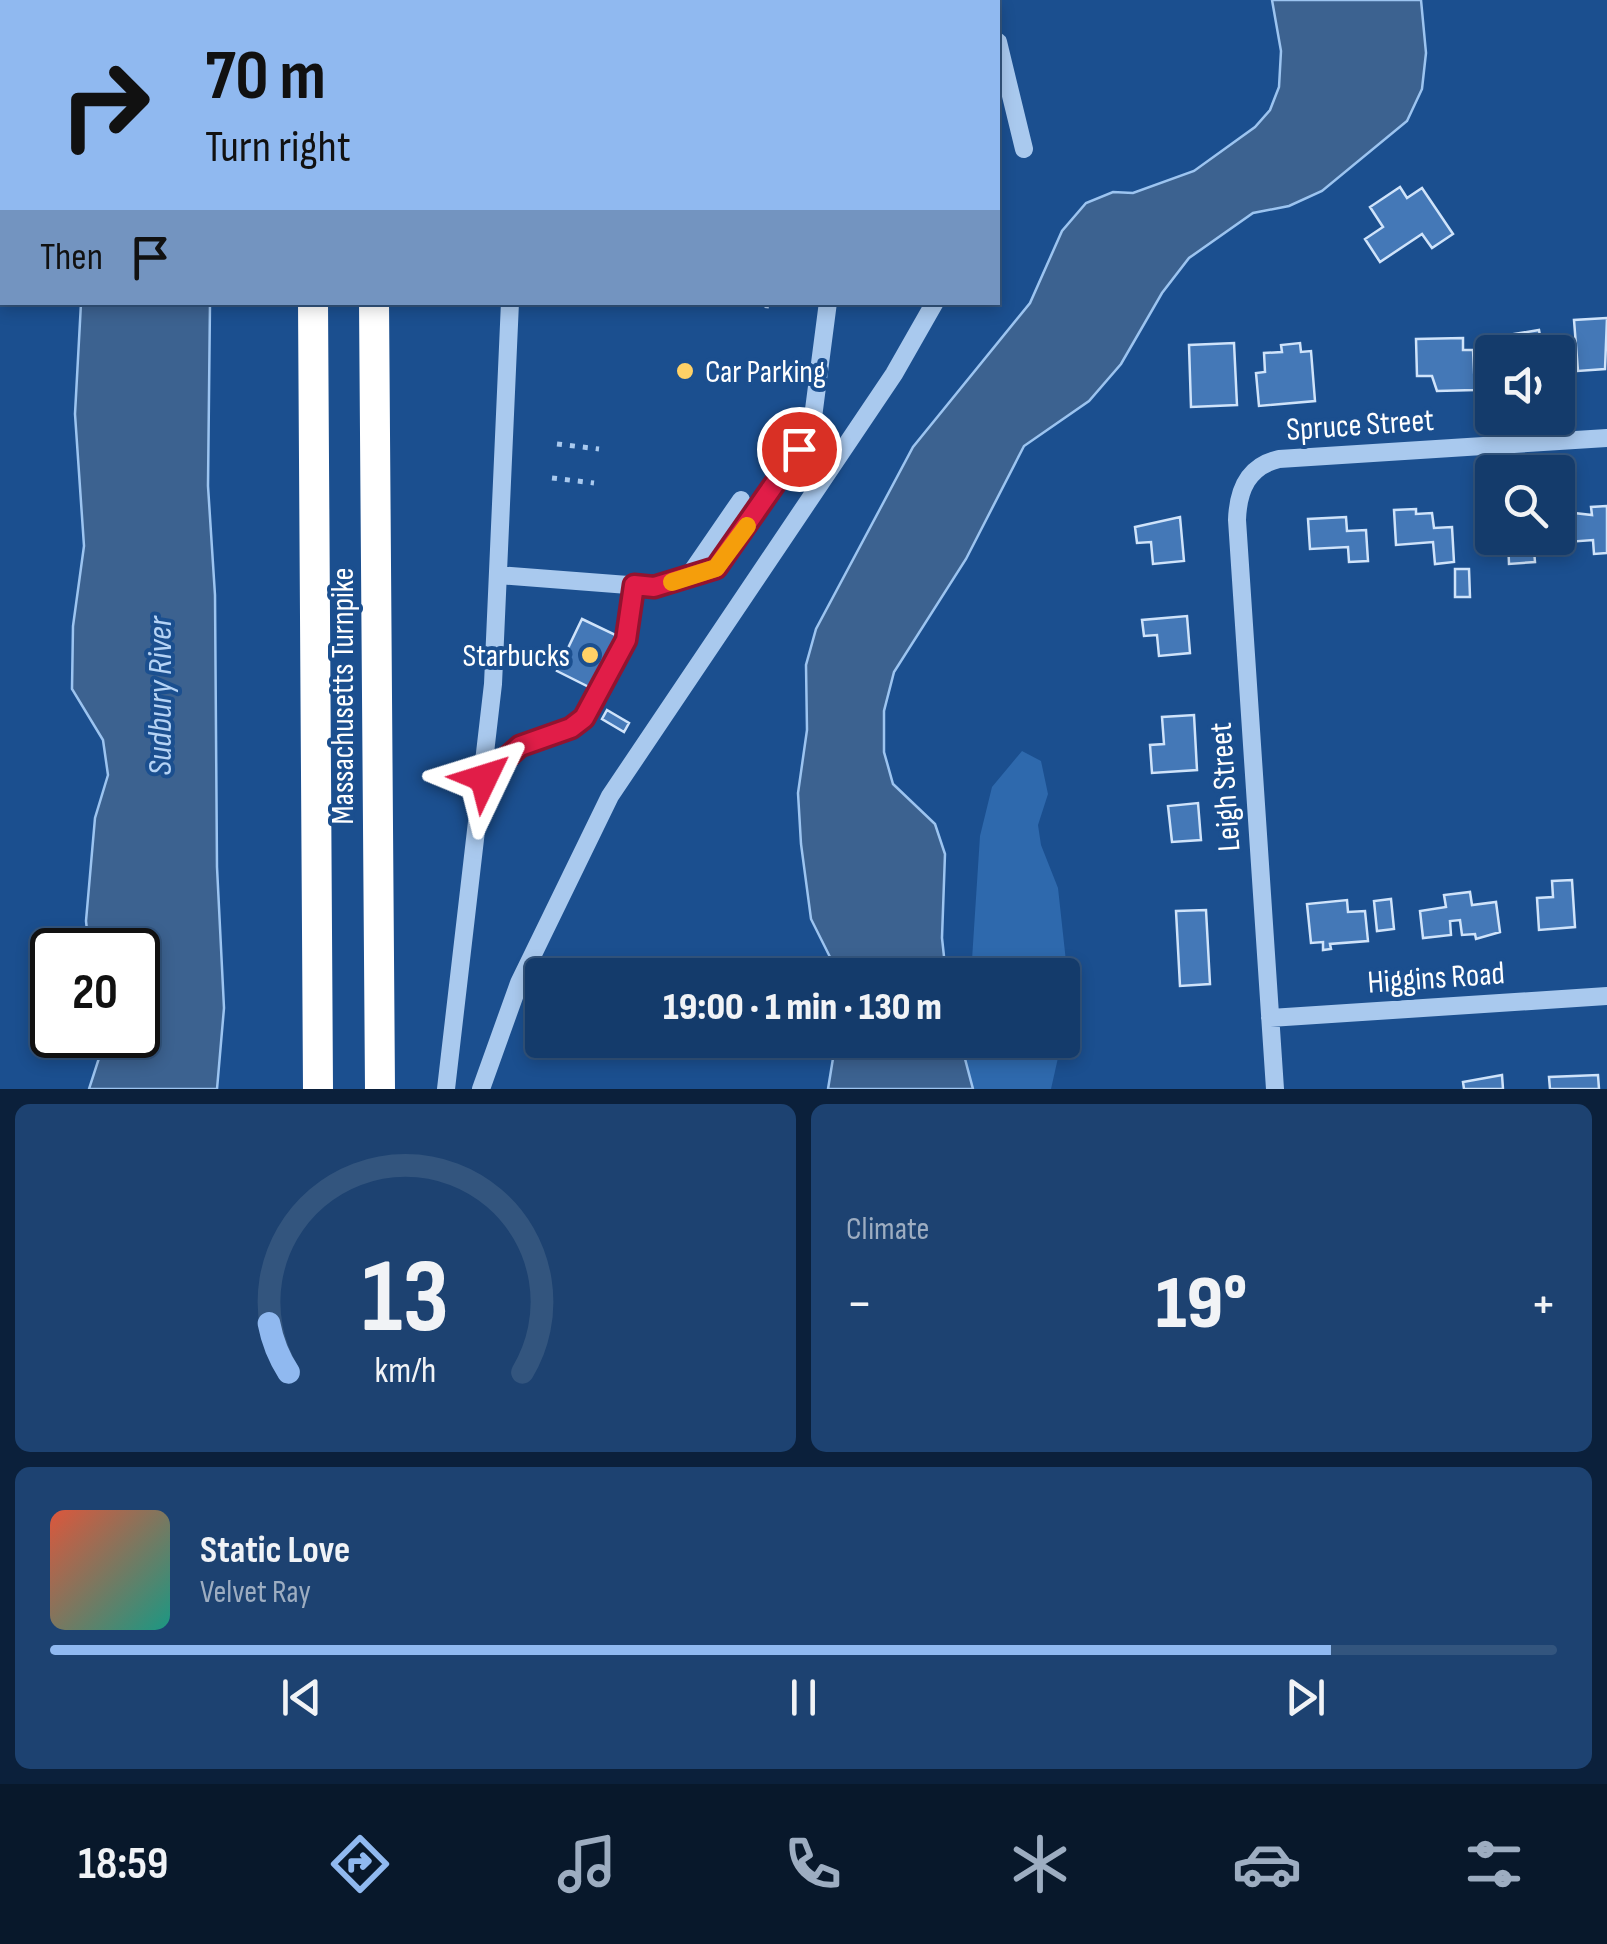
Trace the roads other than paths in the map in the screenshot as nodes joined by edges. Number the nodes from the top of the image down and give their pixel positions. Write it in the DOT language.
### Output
graph roads {
  1 [pos="1000,50"];
  2 [pos="1024,149"];
  3 [pos="313,305"];
  4 [pos="374,305"];
  5 [pos="510,305"];
  6 [pos="828,305"];
  7 [pos="933,305"];
  8 [pos="1607,438"];
  9 [pos="1246,482"];
  10 [pos="740,500"];
  11 [pos="498,574"];
  12 [pos="688,577"];
  13 [pos="634,585"];
  14 [pos="484,778"];
  15 [pos="1607,996"];
  16 [pos="1270,1018"];
  17 [pos="318,1089"];
  18 [pos="380,1089"];
  19 [pos="446,1089"];
  20 [pos="481,1089"];
  21 [pos="1275,1089"];
  1 -- 2 [label="street"];
  3 -- 17 [label="highway, Massachusetts Turnpike"];
  4 -- 18 [label="highway, Massachusetts Turnpike"];
  5 -- 11 [label="street"];
  6 -- 12 [label="street"];
  7 -- 20 [label="street"];
  8 -- 9 [label="street, Spruce Street"];
  9 -- 16 [label="street, Leigh Street"];
  10 -- 12 [label="street"];
  11 -- 13 [label="street"];
  11 -- 14 [label="street"];
  12 -- 13 [label="street"];
  13 -- 14 [label="street"];
  14 -- 19 [label="street"];
  15 -- 16 [label="street, Higgins Road"];
  16 -- 21 [label="street, Leigh Street"];
}
